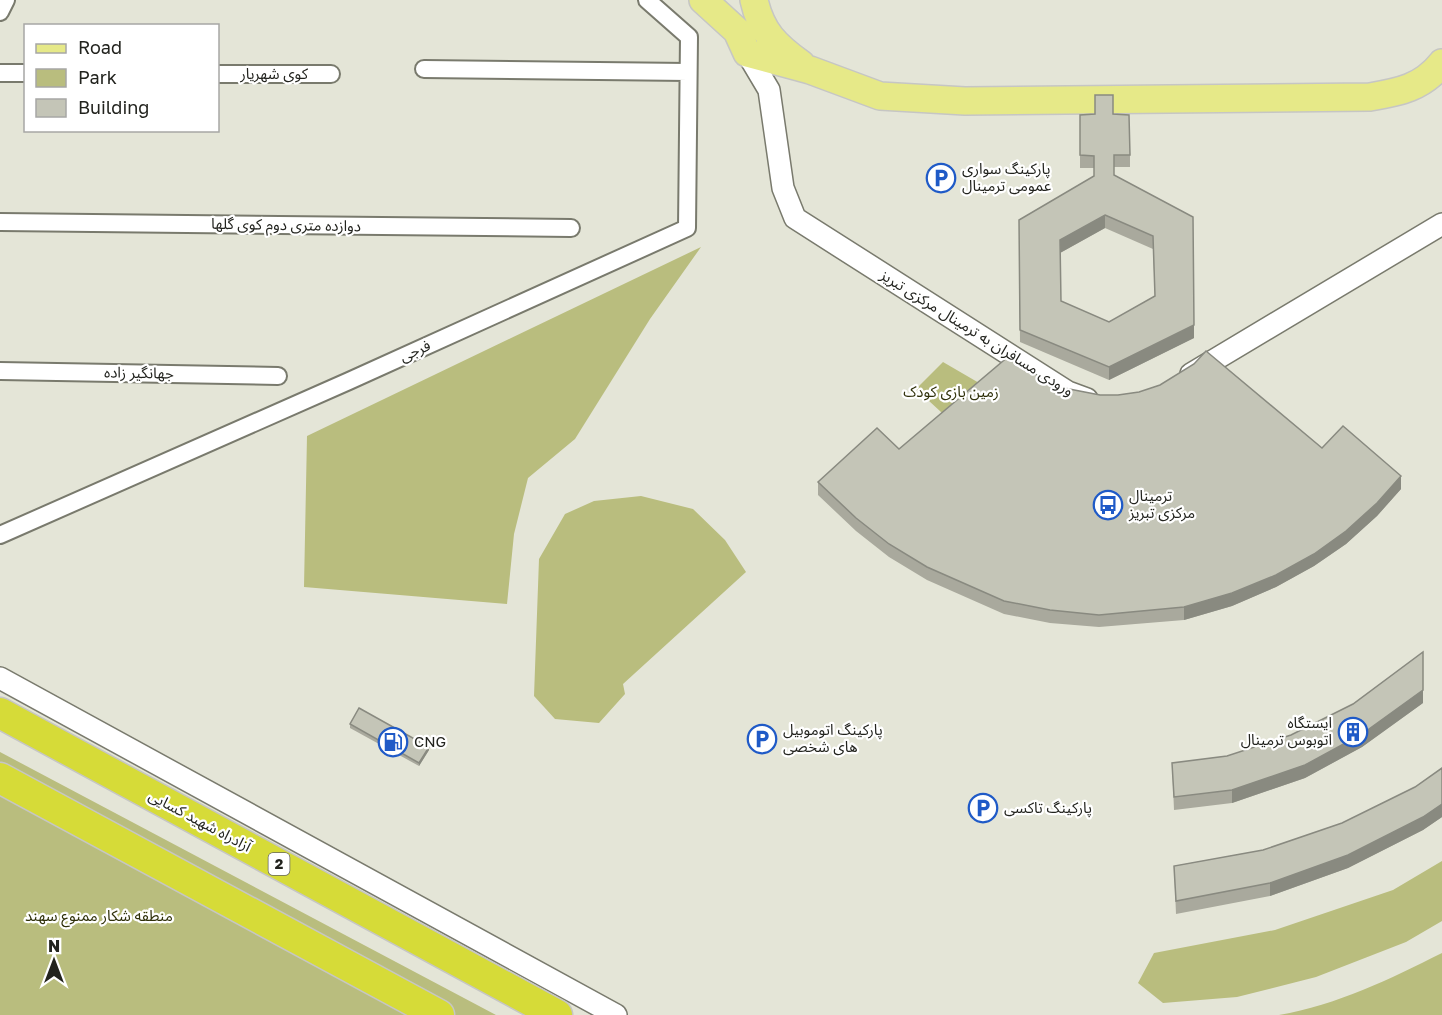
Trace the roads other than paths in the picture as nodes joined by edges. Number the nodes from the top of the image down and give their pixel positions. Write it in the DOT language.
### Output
graph roads {
  1 [pos="6,0"];
  2 [pos="647,0"];
  3 [pos="703,0"];
  4 [pos="754,0"];
  5 [pos="0,12"];
  6 [pos="747,53"];
  7 [pos="1442,63"];
  8 [pos="424,69"];
  9 [pos="810,70"];
  10 [pos="688,72"];
  11 [pos="0,73"];
  12 [pos="24,73"];
  13 [pos="219,74"];
  14 [pos="331,74"];
  15 [pos="0,222"];
  16 [pos="1442,224"];
  17 [pos="571,228"];
  18 [pos="0,370"];
  19 [pos="278,376"];
  20 [pos="1173,385"];
  21 [pos="1104,403"];
  22 [pos="0,535"];
  23 [pos="0,678"];
  24 [pos="0,713"];
  25 [pos="0,778"];
  26 [pos="439,1015"];
  27 [pos="557,1015"];
  28 [pos="616,1015"];
  1 -- 5 [label="street"];
  2 -- 10 [label="street"];
  3 -- 6 [label="main road"];
  4 -- 9 [label="main road"];
  6 -- 9 [label="main road"];
  6 -- 21 [label="street, ورودی مسافران به ترمینال مرکزی تبریز"];
  7 -- 9 [label="main road"];
  8 -- 10 [label="street"];
  10 -- 22 [label="street, فرجی"];
  11 -- 12 [label="street"];
  13 -- 14 [label="street, کوی شهریار"];
  15 -- 17 [label="street, دوازده متری دوم کوی گلها"];
  16 -- 20 [label="street"];
  18 -- 19 [label="street, جهانگیر زاده"];
  23 -- 28 [label="street"];
  24 -- 27 [label="highway, آزادراه شهید کسایی / 2"];
  25 -- 26 [label="highway"];
}
